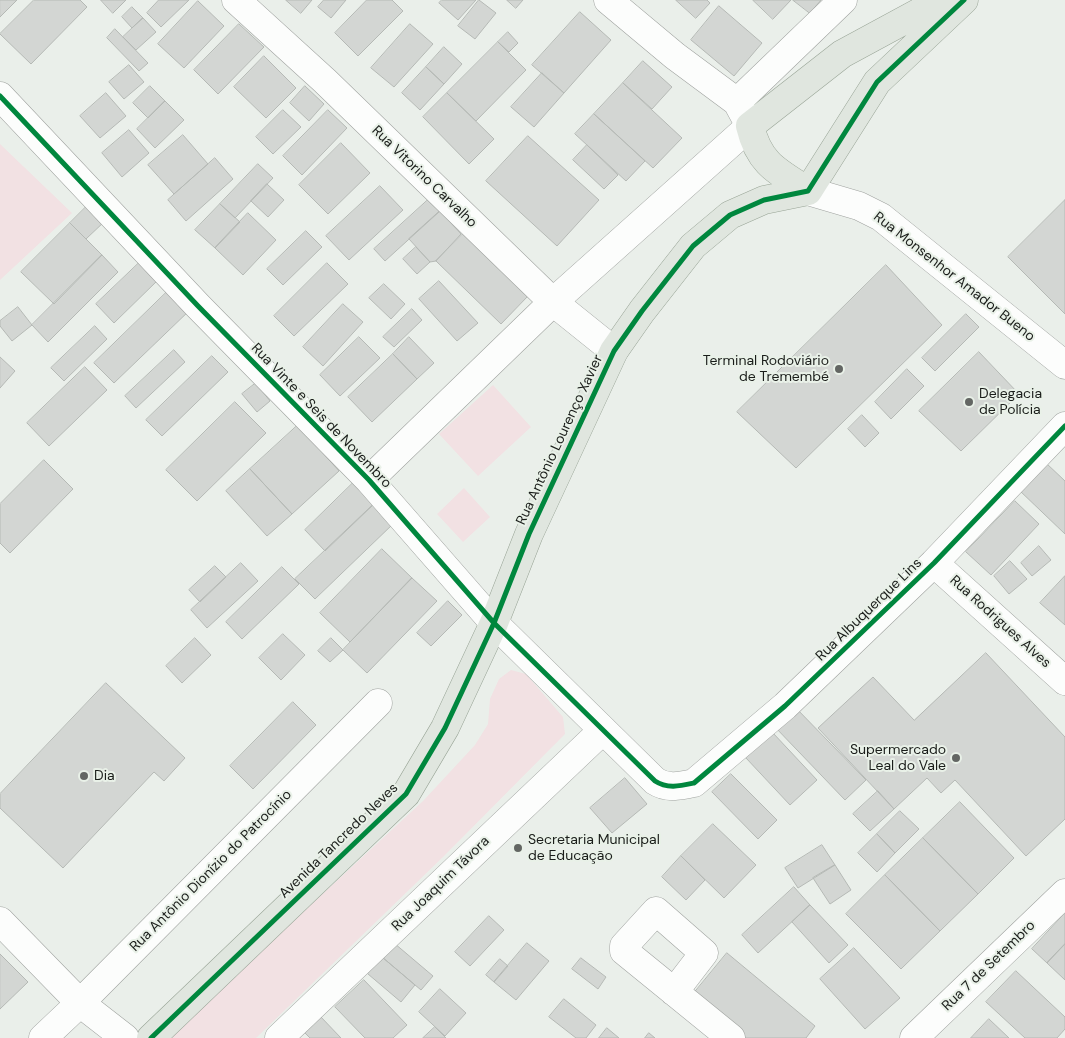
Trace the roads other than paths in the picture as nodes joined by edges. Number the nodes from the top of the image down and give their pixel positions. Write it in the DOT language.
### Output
graph roads {
  1 [pos="236,0"];
  2 [pos="608,0"];
  3 [pos="843,0"];
  4 [pos="936,0"];
  5 [pos="964,0"];
  6 [pos="0,96"];
  7 [pos="737,102"];
  8 [pos="750,126"];
  9 [pos="808,191"];
  10 [pos="553,302"];
  11 [pos="614,351"];
  12 [pos="1065,364"];
  13 [pos="1065,426"];
  14 [pos="369,480"];
  15 [pos="934,563"];
  16 [pos="494,624"];
  17 [pos="1065,681"];
  18 [pos="378,703"];
  19 [pos="603,730"];
  20 [pos="671,786"];
  21 [pos="1065,893"];
  22 [pos="0,921"];
  23 [pos="674,992"];
  24 [pos="80,1003"];
  25 [pos="43,1038"];
  26 [pos="125,1038"];
  27 [pos="151,1038"];
  28 [pos="279,1038"];
  29 [pos="731,1038"];
  30 [pos="914,1038"];
  1 -- 10 [label="street, Rua Vitorino Carvalho"];
  2 -- 7 [label="street"];
  3 -- 7 [label="street"];
  4 -- 8 [label="main road"];
  5 -- 9 [label="main road"];
  6 -- 14 [label="street, Rua Vinte e Seis de Novembro"];
  7 -- 8 [label="street"];
  8 -- 9 [label="main road"];
  8 -- 10 [label="street"];
  9 -- 11 [label="main road, Rua Antônio Lourenço Xavier"];
  9 -- 12 [label="street, Rua Monsenhor Amador Bueno"];
  10 -- 11 [label="street, Rua Vitorino Carvalho"];
  10 -- 14 [label="street"];
  11 -- 16 [label="main road, Rua Antônio Lourenço Xavier"];
  13 -- 15 [label="street, Rua Albuquerque Lins"];
  14 -- 16 [label="street, Rua Vinte e Seis de Novembro"];
  15 -- 17 [label="street, Rua Rodrigues Alves"];
  15 -- 20 [label="street, Rua Albuquerque Lins"];
  16 -- 19 [label="street, Rua Vinte e Seis de Novembro"];
  16 -- 27 [label="main road, Avenida Tancredo Neves"];
  18 -- 24 [label="street, Rua Antônio Dionízio do Patrocínio"];
  19 -- 20 [label="street, Rua Vinte e Seis de Novembro"];
  19 -- 28 [label="street, Rua Joaquim Távora"];
  21 -- 30 [label="street, Rua 7 de Setembro"];
  22 -- 24 [label="street"];
  23 -- 29 [label="street"];
  24 -- 25 [label="street, Rua Antônio Dionízio do Patrocínio"];
  24 -- 26 [label="street"];
}
